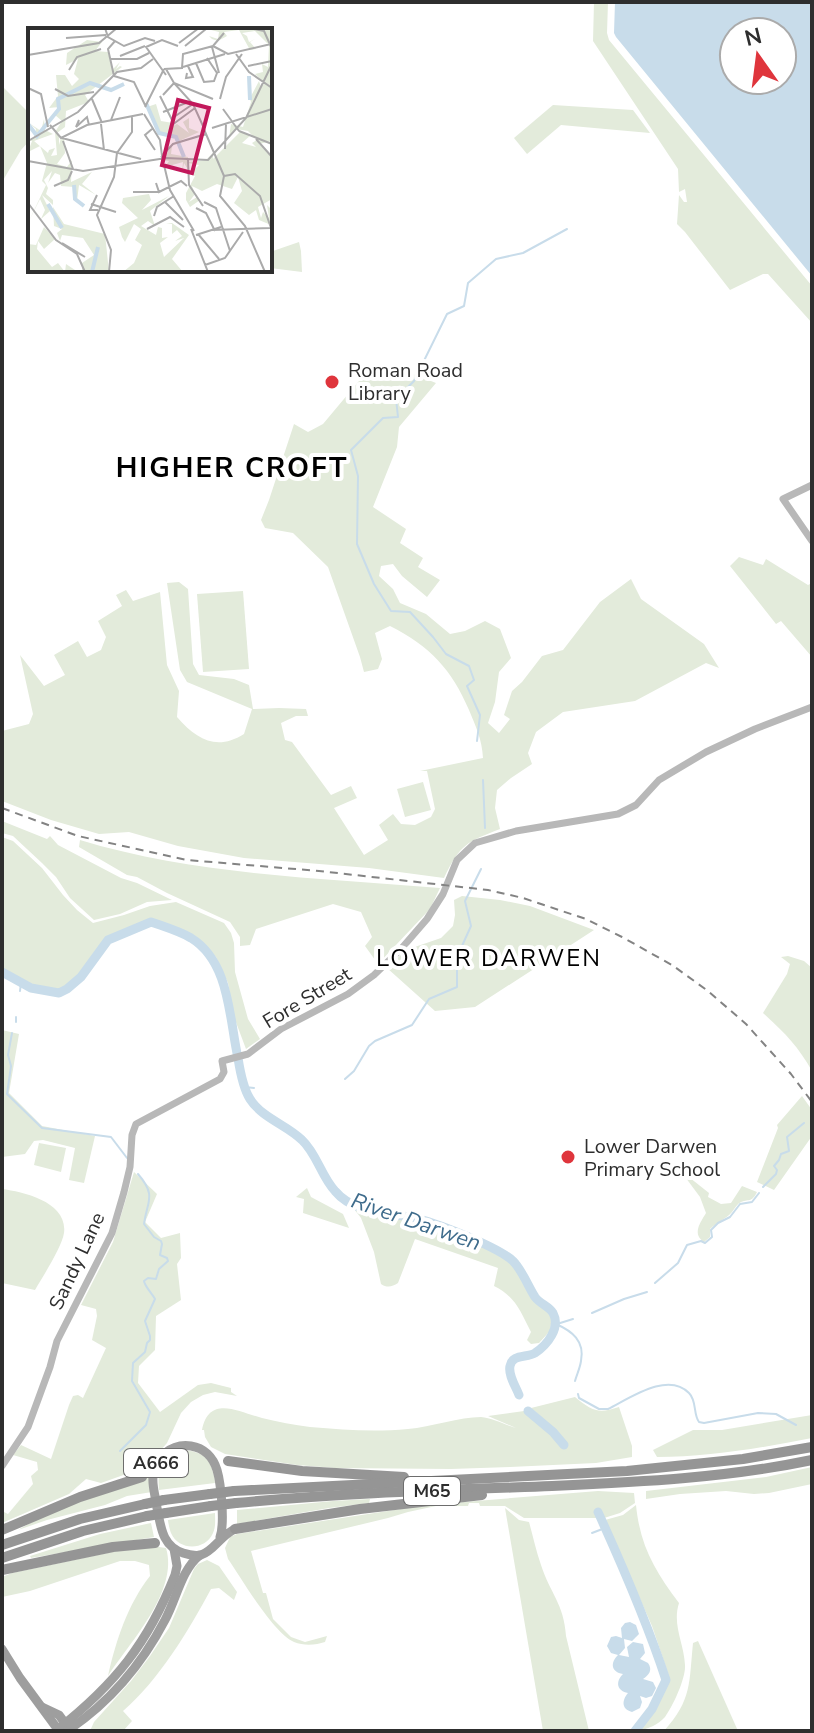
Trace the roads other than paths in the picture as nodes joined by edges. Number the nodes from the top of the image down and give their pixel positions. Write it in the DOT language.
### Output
graph roads {
  1 [pos="812,485"];
  2 [pos="812,541"];
  3 [pos="812,707"];
  4 [pos="222,1061"];
  5 [pos="812,1447"];
  6 [pos="208,1455"];
  7 [pos="812,1460"];
  8 [pos="228,1461"];
  9 [pos="2,1466"];
  10 [pos="154,1469"];
  11 [pos="142,1477"];
  12 [pos="627,1477"];
  13 [pos="474,1479"];
  14 [pos="568,1485"];
  15 [pos="235,1529"];
  16 [pos="2,1530"];
  17 [pos="220,1537"];
  18 [pos="155,1543"];
  19 [pos="2,1545"];
  20 [pos="172,1548"];
  21 [pos="200,1555"];
  22 [pos="2,1558"];
  23 [pos="2,1570"];
  24 [pos="2,1649"];
  25 [pos="90,1715"];
  26 [pos="64,1727"];
  27 [pos="80,1731"];
  1 -- 2 [label="main road"];
  3 -- 4 [label="main road, Fore Street"];
  4 -- 9 [label="main road, Sandy Lane"];
  5 -- 12 [label="highway, M65"];
  6 -- 8 [label="highway"];
  6 -- 10 [label="highway, A666"];
  6 -- 17 [label="highway, A666"];
  7 -- 12 [label="highway, M65"];
  8 -- 13 [label="highway, M65"];
  10 -- 11 [label="highway"];
  10 -- 20 [label="highway, A666"];
  11 -- 16 [label="highway"];
  12 -- 13 [label="highway, M65"];
  12 -- 14 [label="highway, M65"];
  13 -- 19 [label="highway, M65, bridge"];
  14 -- 15 [label="highway, M65"];
  14 -- 22 [label="highway, M65, bridge"];
  15 -- 17 [label="highway"];
  17 -- 21 [label="highway"];
  18 -- 20 [label="highway"];
  18 -- 23 [label="highway"];
  20 -- 21 [label="highway"];
  20 -- 26 [label="highway, A666"];
  21 -- 25 [label="highway"];
  24 -- 26 [label="highway"];
  25 -- 26 [label="highway"];
  25 -- 27 [label="highway"];
}
